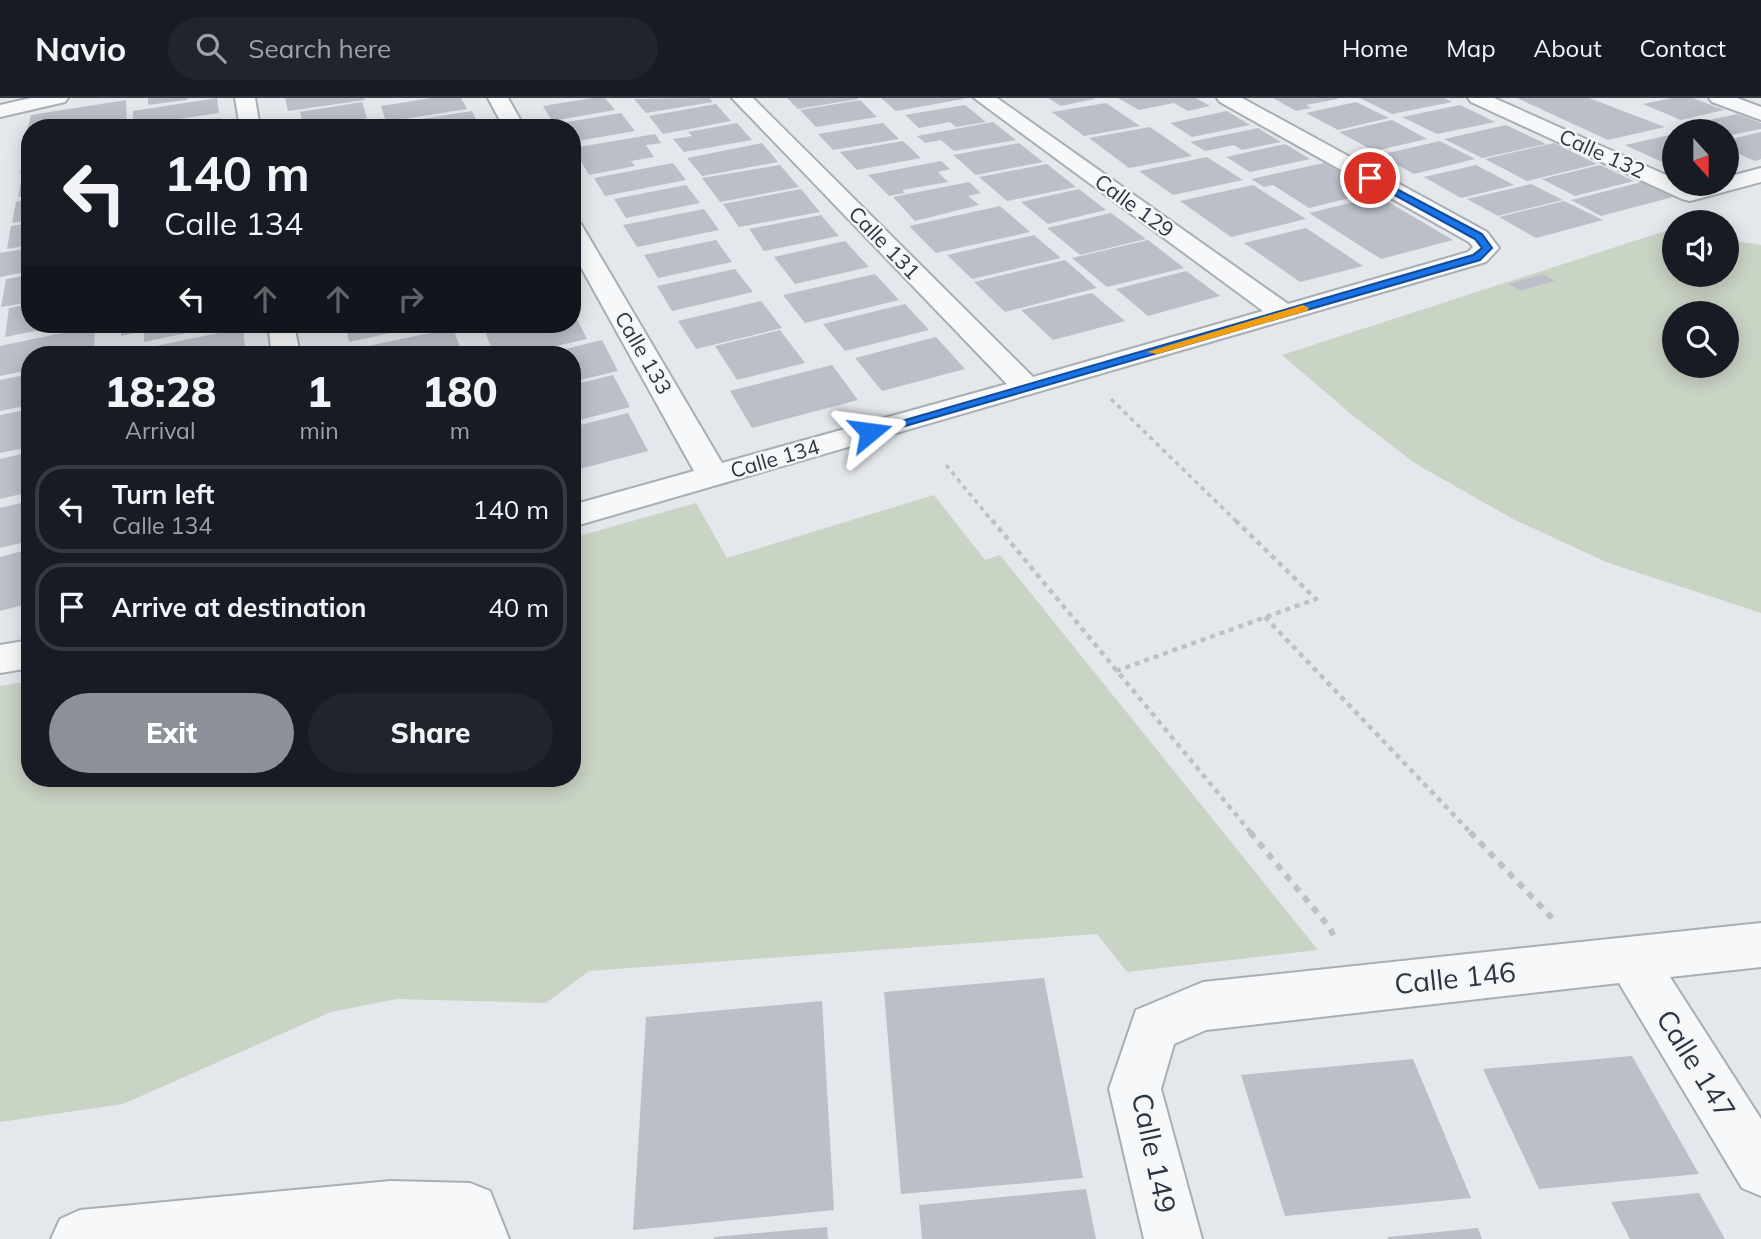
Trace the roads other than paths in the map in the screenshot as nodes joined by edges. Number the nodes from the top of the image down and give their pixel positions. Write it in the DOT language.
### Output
graph roads {
  1 [pos="58,98"];
  2 [pos="245,98"];
  3 [pos="498,98"];
  4 [pos="742,98"];
  5 [pos="984,98"];
  6 [pos="1227,98"];
  7 [pos="1478,98"];
  8 [pos="1719,98"];
  9 [pos="0,111"];
  10 [pos="1761,114"];
  11 [pos="248,119"];
  12 [pos="509,119"];
  13 [pos="1761,175"];
  14 [pos="581,245"];
  15 [pos="1285,314"];
  16 [pos="1027,388"];
  17 [pos="713,477"];
  18 [pos="581,514"];
  19 [pos="21,656"];
  20 [pos="0,659"];
  21 [pos="1761,945"];
  22 [pos="1608,961"];
  23 [pos="1154,1028"];
  24 [pos="1761,1169"];
  25 [pos="475,1225"];
  26 [pos="80,1239"];
  27 [pos="1172,1239"];
  1 -- 9 [label="street"];
  2 -- 11 [label="street"];
  3 -- 12 [label="street"];
  4 -- 16 [label="street, Calle 131"];
  5 -- 15 [label="street, Calle 129"];
  6 -- 15 [label="street, Calle 134"];
  7 -- 13 [label="street, Calle 132"];
  8 -- 10 [label="street"];
  14 -- 17 [label="street, Calle 133"];
  15 -- 16 [label="street, Calle 134"];
  16 -- 17 [label="street, Calle 134"];
  17 -- 18 [label="street, Calle 134"];
  19 -- 20 [label="street"];
  21 -- 22 [label="street, Calle 146"];
  22 -- 23 [label="street, Calle 146"];
  22 -- 24 [label="street, Calle 147"];
  23 -- 27 [label="street, Calle 149"];
  25 -- 26 [label="street"];
}
